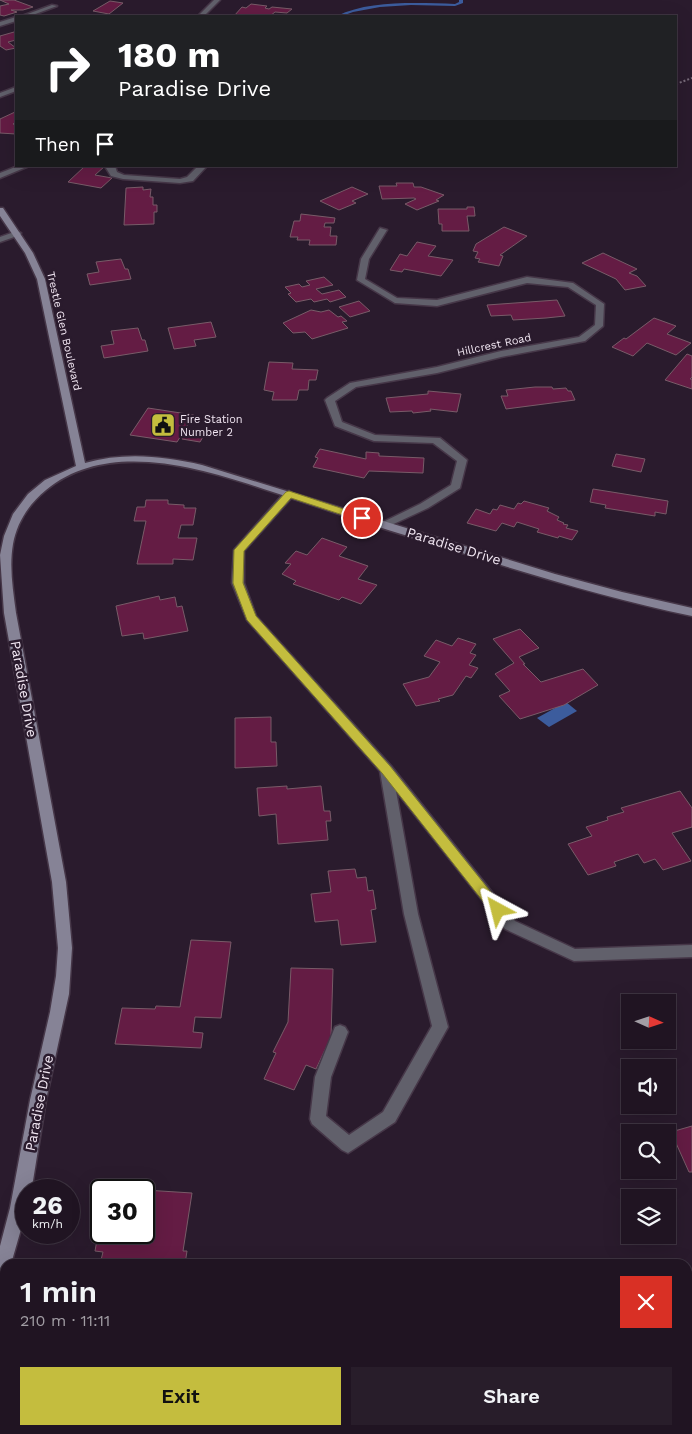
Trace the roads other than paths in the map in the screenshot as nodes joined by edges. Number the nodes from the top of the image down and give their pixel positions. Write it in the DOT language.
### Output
graph roads {
  1 [pos="217,0"];
  2 [pos="54,6"];
  3 [pos="28,15"];
  4 [pos="202,15"];
  5 [pos="15,19"];
  6 [pos="0,24"];
  7 [pos="15,89"];
  8 [pos="0,95"];
  9 [pos="22,167"];
  10 [pos="110,167"];
  11 [pos="202,167"];
  12 [pos="0,176"];
  13 [pos="0,210"];
  14 [pos="383,230"];
  15 [pos="16,233"];
  16 [pos="0,240"];
  17 [pos="81,467"];
  18 [pos="289,494"];
  19 [pos="385,525"];
  20 [pos="692,612"];
  21 [pos="386,770"];
  22 [pos="692,951"];
  23 [pos="340,1032"];
  24 [pos="3,1259"];
  1 -- 4 [label="street"];
  2 -- 3 [label="street"];
  5 -- 6 [label="street"];
  7 -- 8 [label="street"];
  9 -- 12 [label="street"];
  10 -- 11 [label="street"];
  13 -- 15 [label="street, Trestle Glen Boulevard"];
  14 -- 19 [label="street, Hillcrest Road"];
  15 -- 16 [label="street"];
  15 -- 17 [label="street, Trestle Glen Boulevard"];
  17 -- 18 [label="street, Paradise Drive"];
  17 -- 24 [label="street, Paradise Drive"];
  18 -- 19 [label="street, Paradise Drive"];
  18 -- 21 [label="street"];
  19 -- 20 [label="street, Paradise Drive"];
  21 -- 22 [label="street"];
  21 -- 23 [label="street"];
}
